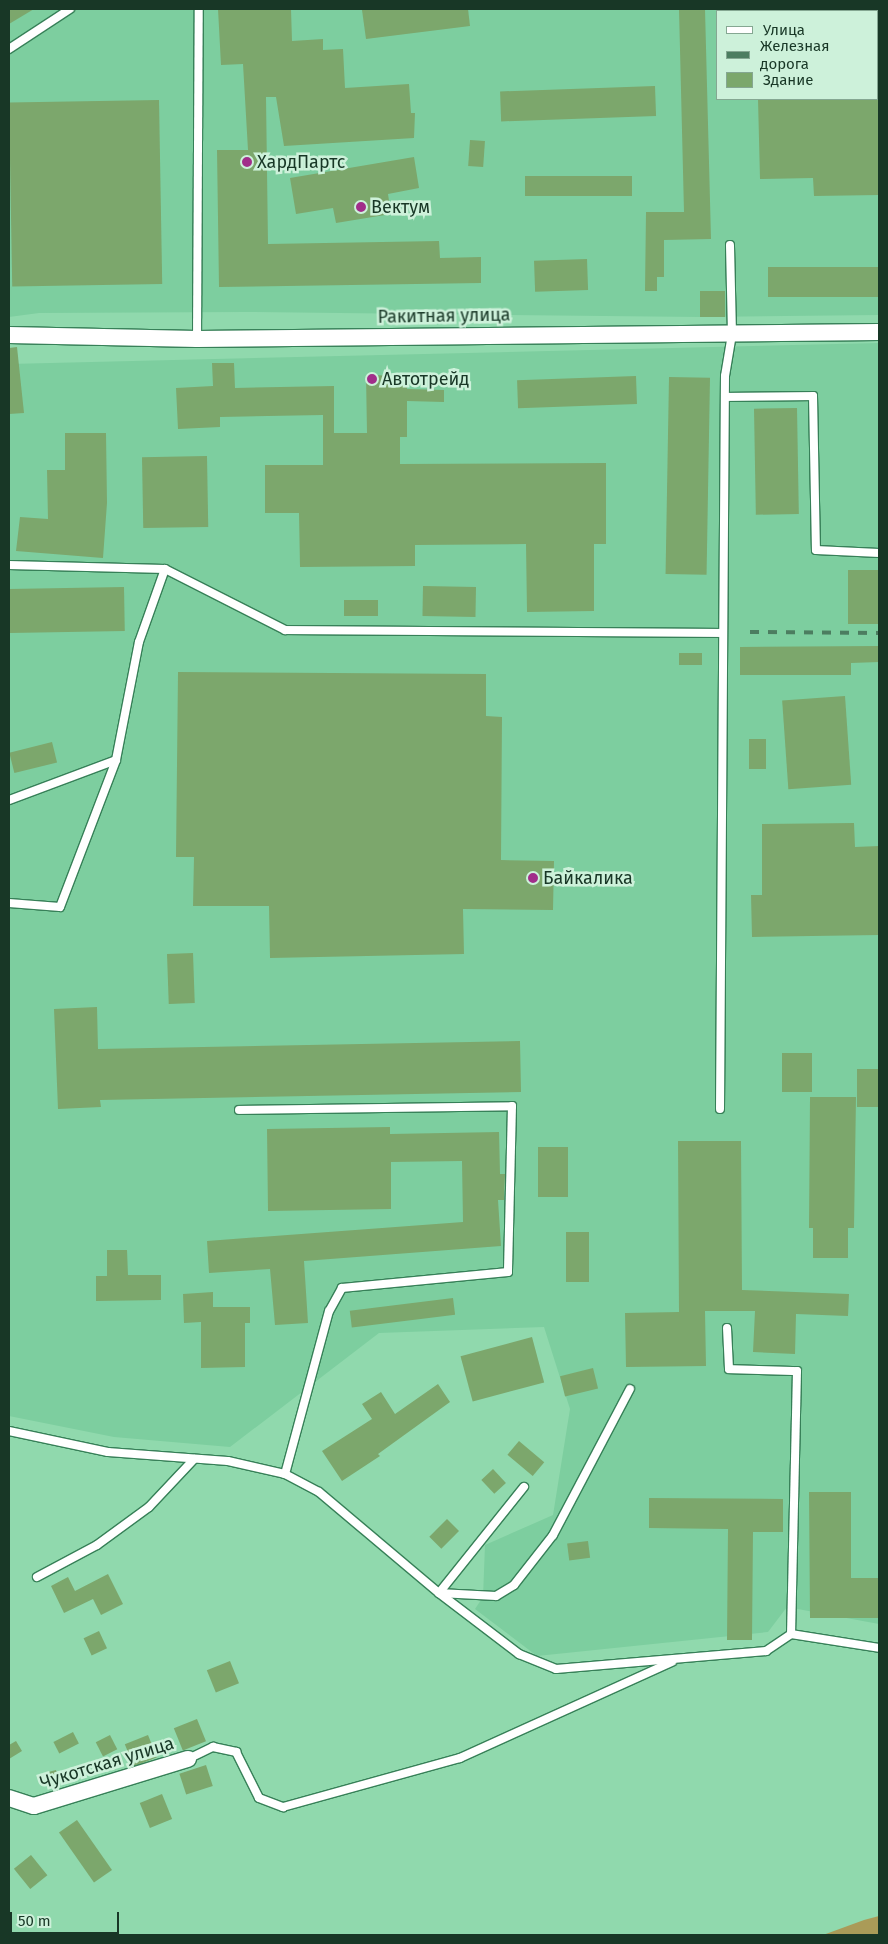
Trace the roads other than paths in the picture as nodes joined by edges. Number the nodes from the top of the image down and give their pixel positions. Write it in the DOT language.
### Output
graph roads {
  1 [pos="70,9"];
  2 [pos="199,9"];
  3 [pos="9,49"];
  4 [pos="730,245"];
  5 [pos="879,332"];
  6 [pos="732,334"];
  7 [pos="9,335"];
  8 [pos="197,339"];
  9 [pos="725,397"];
  10 [pos="879,553"];
  11 [pos="9,565"];
  12 [pos="165,569"];
  13 [pos="722,633"];
  14 [pos="116,760"];
  15 [pos="9,800"];
  16 [pos="9,903"];
  17 [pos="720,1109"];
  18 [pos="239,1110"];
  19 [pos="727,1328"];
  20 [pos="630,1389"];
  21 [pos="9,1431"];
  22 [pos="194,1458"];
  23 [pos="286,1474"];
  24 [pos="524,1487"];
  25 [pos="37,1577"];
  26 [pos="439,1593"];
  27 [pos="791,1634"];
  28 [pos="879,1648"];
  29 [pos="679,1659"];
  30 [pos="188,1759"];
  31 [pos="9,1798"];
  1 -- 3 [label="lane"];
  2 -- 8 [label="lane"];
  4 -- 6 [label="lane"];
  5 -- 6 [label="street, Ракитная улица"];
  6 -- 8 [label="street, Ракитная улица"];
  6 -- 9 [label="lane"];
  7 -- 8 [label="street, Ракитная улица"];
  9 -- 10 [label="lane"];
  9 -- 13 [label="lane"];
  11 -- 12 [label="lane"];
  12 -- 13 [label="lane"];
  12 -- 14 [label="lane"];
  13 -- 17 [label="lane"];
  14 -- 15 [label="lane"];
  14 -- 16 [label="lane"];
  18 -- 23 [label="lane"];
  19 -- 27 [label="lane"];
  20 -- 26 [label="lane"];
  21 -- 22 [label="lane"];
  22 -- 23 [label="lane"];
  22 -- 25 [label="lane"];
  23 -- 26 [label="lane"];
  24 -- 26 [label="lane"];
  26 -- 29 [label="lane"];
  27 -- 28 [label="lane"];
  27 -- 29 [label="lane"];
  29 -- 30 [label="lane"];
  30 -- 31 [label="street, Чукотская улица"];
}
